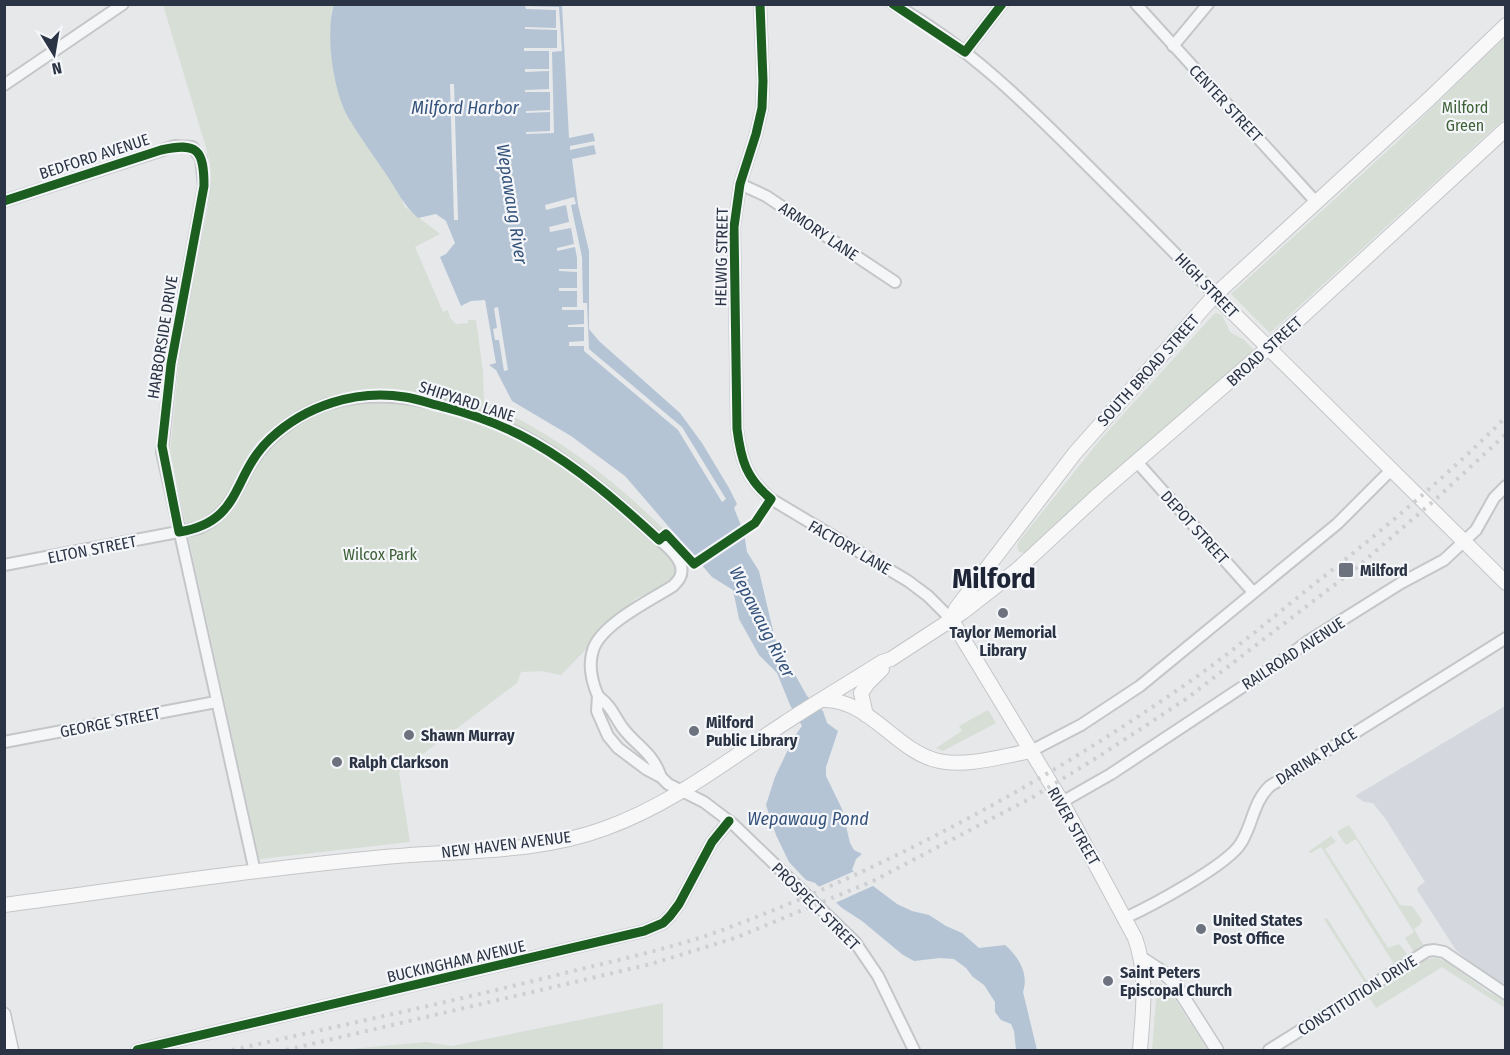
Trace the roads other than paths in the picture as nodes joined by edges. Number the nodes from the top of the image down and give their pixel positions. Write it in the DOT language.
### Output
graph roads {
  1 [pos="123,4"];
  2 [pos="760,4"];
  3 [pos="893,4"];
  4 [pos="1002,4"];
  5 [pos="1136,4"];
  6 [pos="1208,4"];
  7 [pos="1506,25"];
  8 [pos="1173,46"];
  9 [pos="965,52"];
  10 [pos="4,85"];
  11 [pos="1506,129"];
  12 [pos="193,148"];
  13 [pos="740,184"];
  14 [pos="4,201"];
  15 [pos="1317,202"];
  16 [pos="895,282"];
  17 [pos="1215,295"];
  18 [pos="1269,347"];
  19 [pos="1137,462"];
  20 [pos="1391,470"];
  21 [pos="749,476"];
  22 [pos="1506,486"];
  23 [pos="179,532"];
  24 [pos="1464,543"];
  25 [pos="1002,548"];
  26 [pos="4,565"];
  27 [pos="1018,569"];
  28 [pos="1506,583"];
  29 [pos="1253,592"];
  30 [pos="951,619"];
  31 [pos="1506,638"];
  32 [pos="891,659"];
  33 [pos="598,696"];
  34 [pos="216,702"];
  35 [pos="819,702"];
  36 [pos="866,715"];
  37 [pos="4,742"];
  38 [pos="1031,751"];
  39 [pos="661,777"];
  40 [pos="682,792"];
  41 [pos="1062,802"];
  42 [pos="729,821"];
  43 [pos="255,872"];
  44 [pos="4,905"];
  45 [pos="1125,918"];
  46 [pos="1140,957"];
  47 [pos="1506,994"];
  48 [pos="4,1014"];
  49 [pos="12,1050"];
  50 [pos="137,1050"];
  51 [pos="914,1050"];
  52 [pos="1140,1050"];
  53 [pos="1217,1050"];
  54 [pos="1269,1050"];
  1 -- 10 [label="street"];
  2 -- 13 [label="street, HELWIG STREET"];
  3 -- 9 [label="street, HIGH STREET"];
  4 -- 9 [label="street"];
  5 -- 8 [label="street, CENTER STREET"];
  6 -- 8 [label="street"];
  7 -- 15 [label="main road, SOUTH BROAD STREET"];
  8 -- 15 [label="street, CENTER STREET"];
  9 -- 17 [label="street, HIGH STREET"];
  11 -- 18 [label="main road, BROAD STREET"];
  12 -- 14 [label="street, BEDFORD AVENUE"];
  12 -- 23 [label="street, HARBORSIDE DRIVE"];
  13 -- 16 [label="street, ARMORY LANE"];
  13 -- 21 [label="street, HELWIG STREET"];
  15 -- 17 [label="main road, SOUTH BROAD STREET"];
  17 -- 18 [label="main road, HIGH STREET"];
  17 -- 25 [label="main road, SOUTH BROAD STREET"];
  18 -- 19 [label="main road, BROAD STREET"];
  18 -- 20 [label="main road, HIGH STREET"];
  19 -- 27 [label="main road, BROAD STREET"];
  19 -- 29 [label="street, DEPOT STREET"];
  20 -- 24 [label="main road, HIGH STREET"];
  20 -- 29 [label="street"];
  21 -- 30 [label="street, FACTORY LANE"];
  22 -- 24 [label="street, RAILROAD AVENUE"];
  23 -- 26 [label="street, ELTON STREET"];
  23 -- 33 [label="street, SHIPYARD LANE"];
  23 -- 34 [label="street, HARBORSIDE DRIVE"];
  24 -- 28 [label="main road, HIGH STREET"];
  24 -- 41 [label="street, RAILROAD AVENUE"];
  25 -- 27 [label="main road"];
  25 -- 30 [label="main road, SOUTH BROAD STREET"];
  27 -- 30 [label="main road, BROAD STREET"];
  29 -- 38 [label="street"];
  30 -- 32 [label="main road, NEW HAVEN AVENUE"];
  30 -- 38 [label="main road, RIVER STREET"];
  31 -- 45 [label="street, DARINA PLACE"];
  32 -- 35 [label="main road, NEW HAVEN AVENUE"];
  32 -- 36 [label="main road"];
  33 -- 39 [label="street, SHIPYARD LANE"];
  33 -- 39 [label="street, SHIPYARD LANE"];
  34 -- 37 [label="street, GEORGE STREET"];
  34 -- 43 [label="street, HARBORSIDE DRIVE"];
  35 -- 36 [label="main road"];
  35 -- 40 [label="main road, NEW HAVEN AVENUE"];
  36 -- 38 [label="main road"];
  38 -- 41 [label="main road, RIVER STREET"];
  39 -- 40 [label="street, SHIPYARD LANE"];
  40 -- 42 [label="street, PROSPECT STREET"];
  40 -- 43 [label="main road, NEW HAVEN AVENUE"];
  41 -- 45 [label="main road, RIVER STREET"];
  42 -- 50 [label="street, BUCKINGHAM AVENUE"];
  42 -- 51 [label="street, PROSPECT STREET"];
  43 -- 44 [label="main road, NEW HAVEN AVENUE"];
  45 -- 46 [label="main road, RIVER STREET"];
  46 -- 52 [label="main road, RIVER STREET"];
  46 -- 53 [label="street"];
  47 -- 54 [label="street, CONSTITUTION DRIVE"];
  48 -- 49 [label="street"];
}
